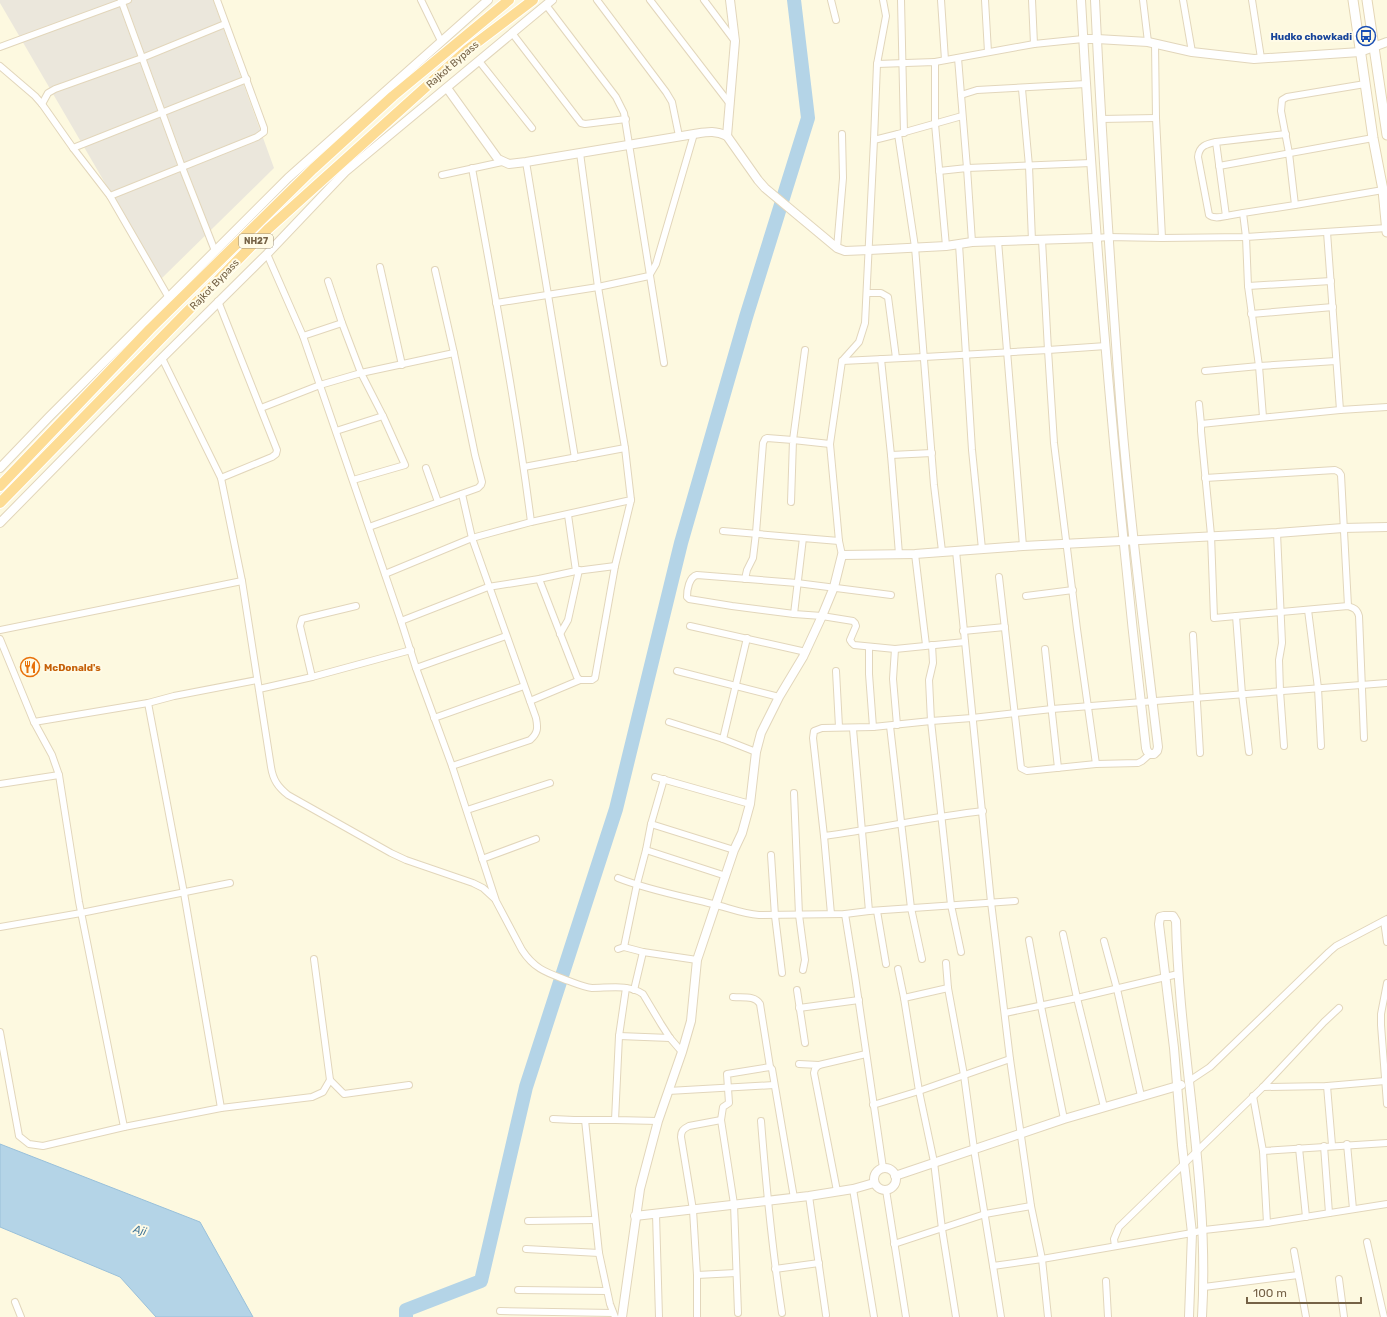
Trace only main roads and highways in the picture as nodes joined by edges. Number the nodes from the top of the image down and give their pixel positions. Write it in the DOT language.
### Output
graph roads {
  1 [pos="509,0"];
  2 [pos="533,0"];
  3 [pos="1353,0"];
  4 [pos="1367,0"];
  5 [pos="1387,135"];
  6 [pos="1387,228"];
  7 [pos="1387,232"];
  8 [pos="0,486"];
  9 [pos="0,503"];
  1 -- 8 [label="highway, Rajkot Bypass / NH27"];
  2 -- 9 [label="highway, Rajkot Bypass / NH27"];
  3 -- 6 [label="main road"];
  4 -- 5 [label="main road"];
  6 -- 7 [label="main road"];
}
